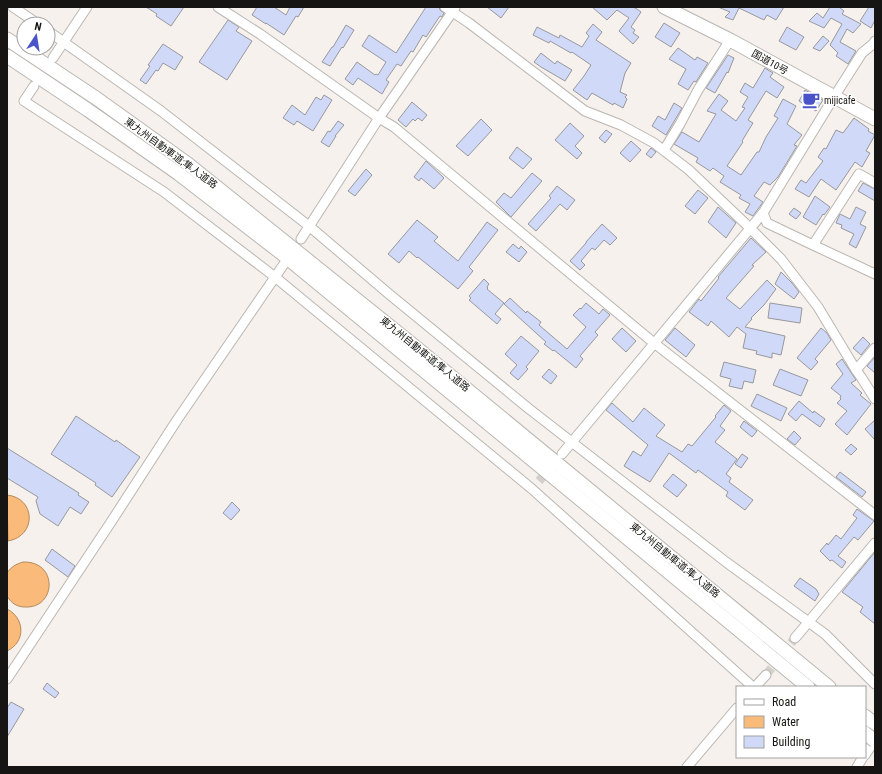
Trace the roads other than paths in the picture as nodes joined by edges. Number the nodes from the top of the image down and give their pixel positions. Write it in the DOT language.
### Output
graph roads {
  1 [pos="13,7"];
  2 [pos="87,7"];
  3 [pos="218,7"];
  4 [pos="664,7"];
  5 [pos="451,9"];
  6 [pos="26,16"];
  7 [pos="56,36"];
  8 [pos="7,39"];
  9 [pos="730,40"];
  10 [pos="875,41"];
  11 [pos="64,42"];
  12 [pos="7,56"];
  13 [pos="53,58"];
  14 [pos="34,86"];
  15 [pos="834,97"];
  16 [pos="379,118"];
  17 [pos="875,119"];
  18 [pos="664,150"];
  19 [pos="875,183"];
  20 [pos="762,213"];
  21 [pos="309,226"];
  22 [pos="750,228"];
  23 [pos="301,239"];
  24 [pos="813,245"];
  25 [pos="284,264"];
  26 [pos="875,274"];
  27 [pos="275,277"];
  28 [pos="654,343"];
  29 [pos="875,348"];
  30 [pos="856,370"];
  31 [pos="875,399"];
  32 [pos="572,443"];
  33 [pos="562,454"];
  34 [pos="875,515"];
  35 [pos="875,544"];
  36 [pos="809,621"];
  37 [pos="795,638"];
  38 [pos="766,675"];
  39 [pos="7,679"];
  40 [pos="875,684"];
  41 [pos="753,686"];
  42 [pos="755,686"];
  43 [pos="807,686"];
  44 [pos="828,686"];
  45 [pos="736,709"];
  46 [pos="866,717"];
  47 [pos="875,724"];
  48 [pos="866,734"];
  49 [pos="875,740"];
  50 [pos="866,753"];
  51 [pos="863,758"];
  52 [pos="688,767"];
  53 [pos="857,767"];
  1 -- 6 [label="street"];
  2 -- 11 [label="street"];
  3 -- 16 [label="street"];
  4 -- 9 [label="highway, 国道10号"];
  5 -- 16 [label="street"];
  5 -- 18 [label="street"];
  7 -- 11 [label="street"];
  8 -- 44 [label="highway, 東九州自動車道;隼人道路"];
  9 -- 15 [label="highway, 国道10号"];
  9 -- 18 [label="street"];
  10 -- 15 [label="street"];
  11 -- 13 [label="street"];
  11 -- 21 [label="street"];
  12 -- 43 [label="highway, 東九州自動車道;隼人道路"];
  14 -- 27 [label="street"];
  15 -- 17 [label="highway, 国道10号"];
  15 -- 20 [label="street"];
  16 -- 21 [label="street"];
  16 -- 28 [label="street"];
  18 -- 22 [label="street"];
  19 -- 24 [label="street"];
  20 -- 22 [label="street"];
  20 -- 24 [label="street"];
  21 -- 23 [label="street"];
  21 -- 32 [label="street"];
  22 -- 28 [label="street"];
  22 -- 30 [label="street"];
  24 -- 26 [label="street"];
  25 -- 27 [label="street"];
  27 -- 39 [label="street"];
  27 -- 41 [label="street"];
  28 -- 32 [label="street"];
  28 -- 34 [label="street"];
  29 -- 30 [label="street"];
  30 -- 31 [label="street"];
  32 -- 33 [label="street"];
  32 -- 36 [label="street"];
  35 -- 36 [label="street"];
  36 -- 37 [label="street"];
  36 -- 40 [label="street"];
  38 -- 42 [label="street"];
  45 -- 52 [label="street"];
  46 -- 47 [label="highway"];
  48 -- 49 [label="highway, bridge"];
  49 -- 50 [label="street"];
  51 -- 53 [label="street"];
}
